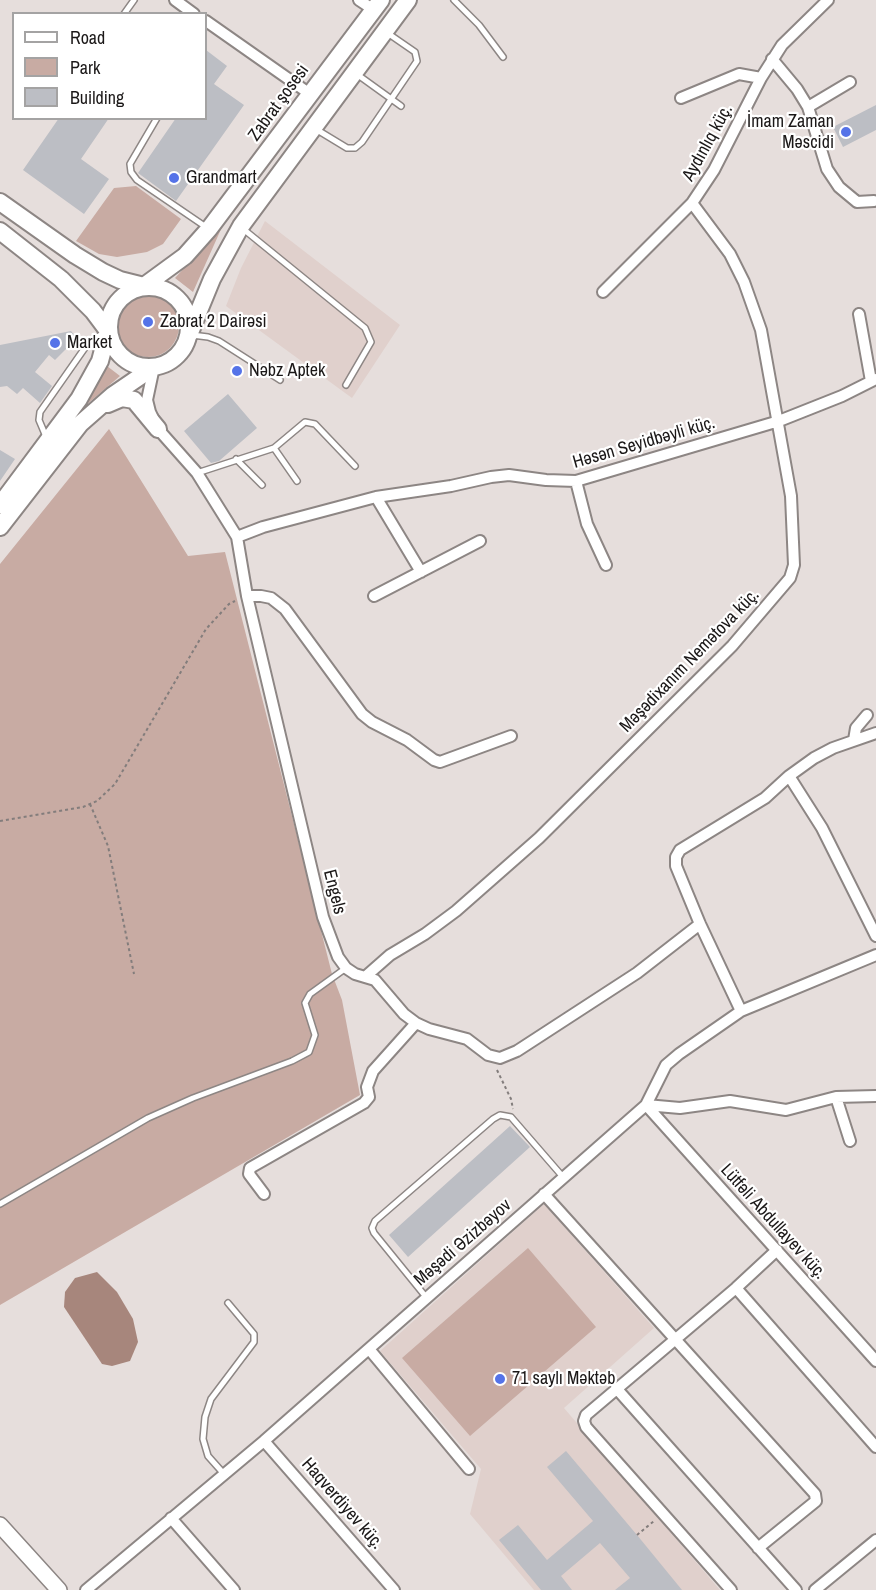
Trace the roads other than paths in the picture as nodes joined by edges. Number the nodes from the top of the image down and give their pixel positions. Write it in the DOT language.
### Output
graph roads {
  1 [pos="134,0"];
  2 [pos="175,0"];
  3 [pos="359,0"];
  4 [pos="408,0"];
  5 [pos="454,0"];
  6 [pos="828,0"];
  7 [pos="377,5"];
  8 [pos="125,12"];
  9 [pos="191,12"];
  10 [pos="207,22"];
  11 [pos="385,31"];
  12 [pos="502,57"];
  13 [pos="772,59"];
  14 [pos="354,72"];
  15 [pos="761,78"];
  16 [pos="850,82"];
  17 [pos="310,94"];
  18 [pos="681,98"];
  19 [pos="392,100"];
  20 [pos="401,106"];
  21 [pos="808,107"];
  22 [pos="156,120"];
  23 [pos="313,127"];
  24 [pos="874,201"];
  25 [pos="0,202"];
  26 [pos="692,203"];
  27 [pos="241,226"];
  28 [pos="209,229"];
  29 [pos="2,237"];
  30 [pos="144,286"];
  31 [pos="603,292"];
  32 [pos="859,314"];
  33 [pos="108,331"];
  34 [pos="189,335"];
  35 [pos="154,367"];
  36 [pos="280,380"];
  37 [pos="873,380"];
  38 [pos="346,385"];
  39 [pos="96,410"];
  40 [pos="779,422"];
  41 [pos="158,429"];
  42 [pos="47,440"];
  43 [pos="274,448"];
  44 [pos="236,459"];
  45 [pos="355,466"];
  46 [pos="197,473"];
  47 [pos="297,481"];
  48 [pos="576,481"];
  49 [pos="262,485"];
  50 [pos="375,497"];
  51 [pos="0,505"];
  52 [pos="0,527"];
  53 [pos="237,537"];
  54 [pos="480,541"];
  55 [pos="606,564"];
  56 [pos="421,572"];
  57 [pos="247,596"];
  58 [pos="374,596"];
  59 [pos="867,715"];
  60 [pos="876,733"];
  61 [pos="512,736"];
  62 [pos="854,741"];
  63 [pos="789,776"];
  64 [pos="700,924"];
  65 [pos="876,936"];
  66 [pos="876,955"];
  67 [pos="346,968"];
  68 [pos="365,977"];
  69 [pos="741,1011"];
  70 [pos="416,1023"];
  71 [pos="876,1096"];
  72 [pos="836,1097"];
  73 [pos="646,1105"];
  74 [pos="850,1141"];
  75 [pos="563,1177"];
  76 [pos="264,1194"];
  77 [pos="544,1194"];
  78 [pos="0,1204"];
  79 [pos="777,1250"];
  80 [pos="736,1288"];
  81 [pos="426,1297"];
  82 [pos="228,1303"];
  83 [pos="674,1339"];
  84 [pos="369,1349"];
  85 [pos="876,1361"];
  86 [pos="616,1388"];
  87 [pos="264,1441"];
  88 [pos="876,1447"];
  89 [pos="469,1469"];
  90 [pos="224,1474"];
  91 [pos="171,1518"];
  92 [pos="0,1525"];
  93 [pos="876,1540"];
  94 [pos="758,1548"];
  95 [pos="59,1590"];
  96 [pos="86,1590"];
  97 [pos="234,1590"];
  98 [pos="394,1590"];
  99 [pos="731,1590"];
  100 [pos="796,1590"];
  101 [pos="815,1590"];
  1 -- 8 [label="lane"];
  2 -- 9 [label="street"];
  3 -- 7 [label="street"];
  4 -- 11 [label="main road"];
  5 -- 12 [label="lane"];
  6 -- 13 [label="street, Aydınlıq küç."];
  7 -- 17 [label="main road, Zabrat şosesi"];
  10 -- 17 [label="street"];
  11 -- 14 [label="main road"];
  11 -- 19 [label="lane"];
  13 -- 15 [label="street, Aydınlıq küç."];
  13 -- 21 [label="street"];
  14 -- 19 [label="lane"];
  14 -- 23 [label="main road"];
  15 -- 18 [label="street"];
  15 -- 26 [label="street, Aydınlıq küç."];
  16 -- 21 [label="street"];
  17 -- 28 [label="main road, Zabrat şosesi"];
  19 -- 20 [label="lane"];
  19 -- 23 [label="lane"];
  21 -- 24 [label="street"];
  22 -- 28 [label="lane"];
  23 -- 27 [label="main road"];
  25 -- 30 [label="main road"];
  26 -- 31 [label="street, Aydınlıq küç."];
  26 -- 40 [label="street, Məşədixanım Nemətova küç."];
  27 -- 34 [label="main road"];
  27 -- 38 [label="lane"];
  28 -- 30 [label="main road, Zabrat şosesi"];
  29 -- 33 [label="main road"];
  30 -- 33 [label="main road"];
  30 -- 34 [label="main road"];
  32 -- 37 [label="street"];
  33 -- 35 [label="main road"];
  33 -- 42 [label="main road"];
  33 -- 42 [label="lane"];
  34 -- 35 [label="main road"];
  34 -- 36 [label="lane"];
  35 -- 39 [label="main road"];
  35 -- 41 [label="street"];
  37 -- 40 [label="street, Həsən Seyidbəyli küç."];
  39 -- 41 [label="main road"];
  39 -- 52 [label="main road"];
  40 -- 48 [label="street, Həsən Seyidbəyli küç."];
  40 -- 68 [label="street, Məşədixanım Nemətova küç."];
  41 -- 46 [label="street, Engels"];
  42 -- 51 [label="main road"];
  43 -- 44 [label="lane"];
  43 -- 45 [label="lane"];
  43 -- 47 [label="lane"];
  44 -- 46 [label="lane"];
  44 -- 49 [label="lane"];
  46 -- 53 [label="street, Engels"];
  48 -- 50 [label="street, Həsən Seyidbəyli küç."];
  48 -- 55 [label="street"];
  50 -- 53 [label="street, Həsən Seyidbəyli küç."];
  50 -- 56 [label="street"];
  53 -- 57 [label="street, Engels"];
  54 -- 56 [label="street"];
  56 -- 58 [label="street"];
  57 -- 61 [label="street"];
  57 -- 67 [label="street, Engels"];
  59 -- 62 [label="street"];
  60 -- 62 [label="street"];
  62 -- 63 [label="street"];
  63 -- 64 [label="street"];
  63 -- 65 [label="street"];
  64 -- 69 [label="street"];
  64 -- 70 [label="street"];
  66 -- 69 [label="street, Məşədi Əzizbəyov"];
  67 -- 68 [label="street"];
  67 -- 78 [label="lane"];
  68 -- 70 [label="street"];
  69 -- 73 [label="street, Məşədi Əzizbəyov"];
  70 -- 76 [label="street"];
  71 -- 72 [label="street"];
  72 -- 73 [label="street"];
  72 -- 74 [label="street"];
  73 -- 75 [label="street, Məşədi Əzizbəyov"];
  73 -- 79 [label="street, Lütfəli Abdullayev küç."];
  75 -- 77 [label="street, Məşədi Əzizbəyov"];
  75 -- 81 [label="lane"];
  77 -- 81 [label="street, Məşədi Əzizbəyov"];
  77 -- 83 [label="street"];
  79 -- 80 [label="street"];
  79 -- 85 [label="street, Lütfəli Abdullayev küç."];
  80 -- 83 [label="street"];
  80 -- 88 [label="street"];
  81 -- 84 [label="street, Məşədi Əzizbəyov"];
  82 -- 90 [label="lane"];
  83 -- 86 [label="street"];
  83 -- 94 [label="street"];
  84 -- 87 [label="street, Məşədi Əzizbəyov"];
  84 -- 89 [label="street"];
  86 -- 94 [label="street"];
  86 -- 99 [label="street"];
  87 -- 90 [label="street, Məşədi Əzizbəyov"];
  87 -- 98 [label="street, Haqverdiyev küç."];
  90 -- 91 [label="street, Məşədi Əzizbəyov"];
  91 -- 96 [label="street, Məşədi Əzizbəyov"];
  91 -- 97 [label="street"];
  92 -- 95 [label="street"];
  93 -- 101 [label="street"];
  94 -- 100 [label="street"];
}
